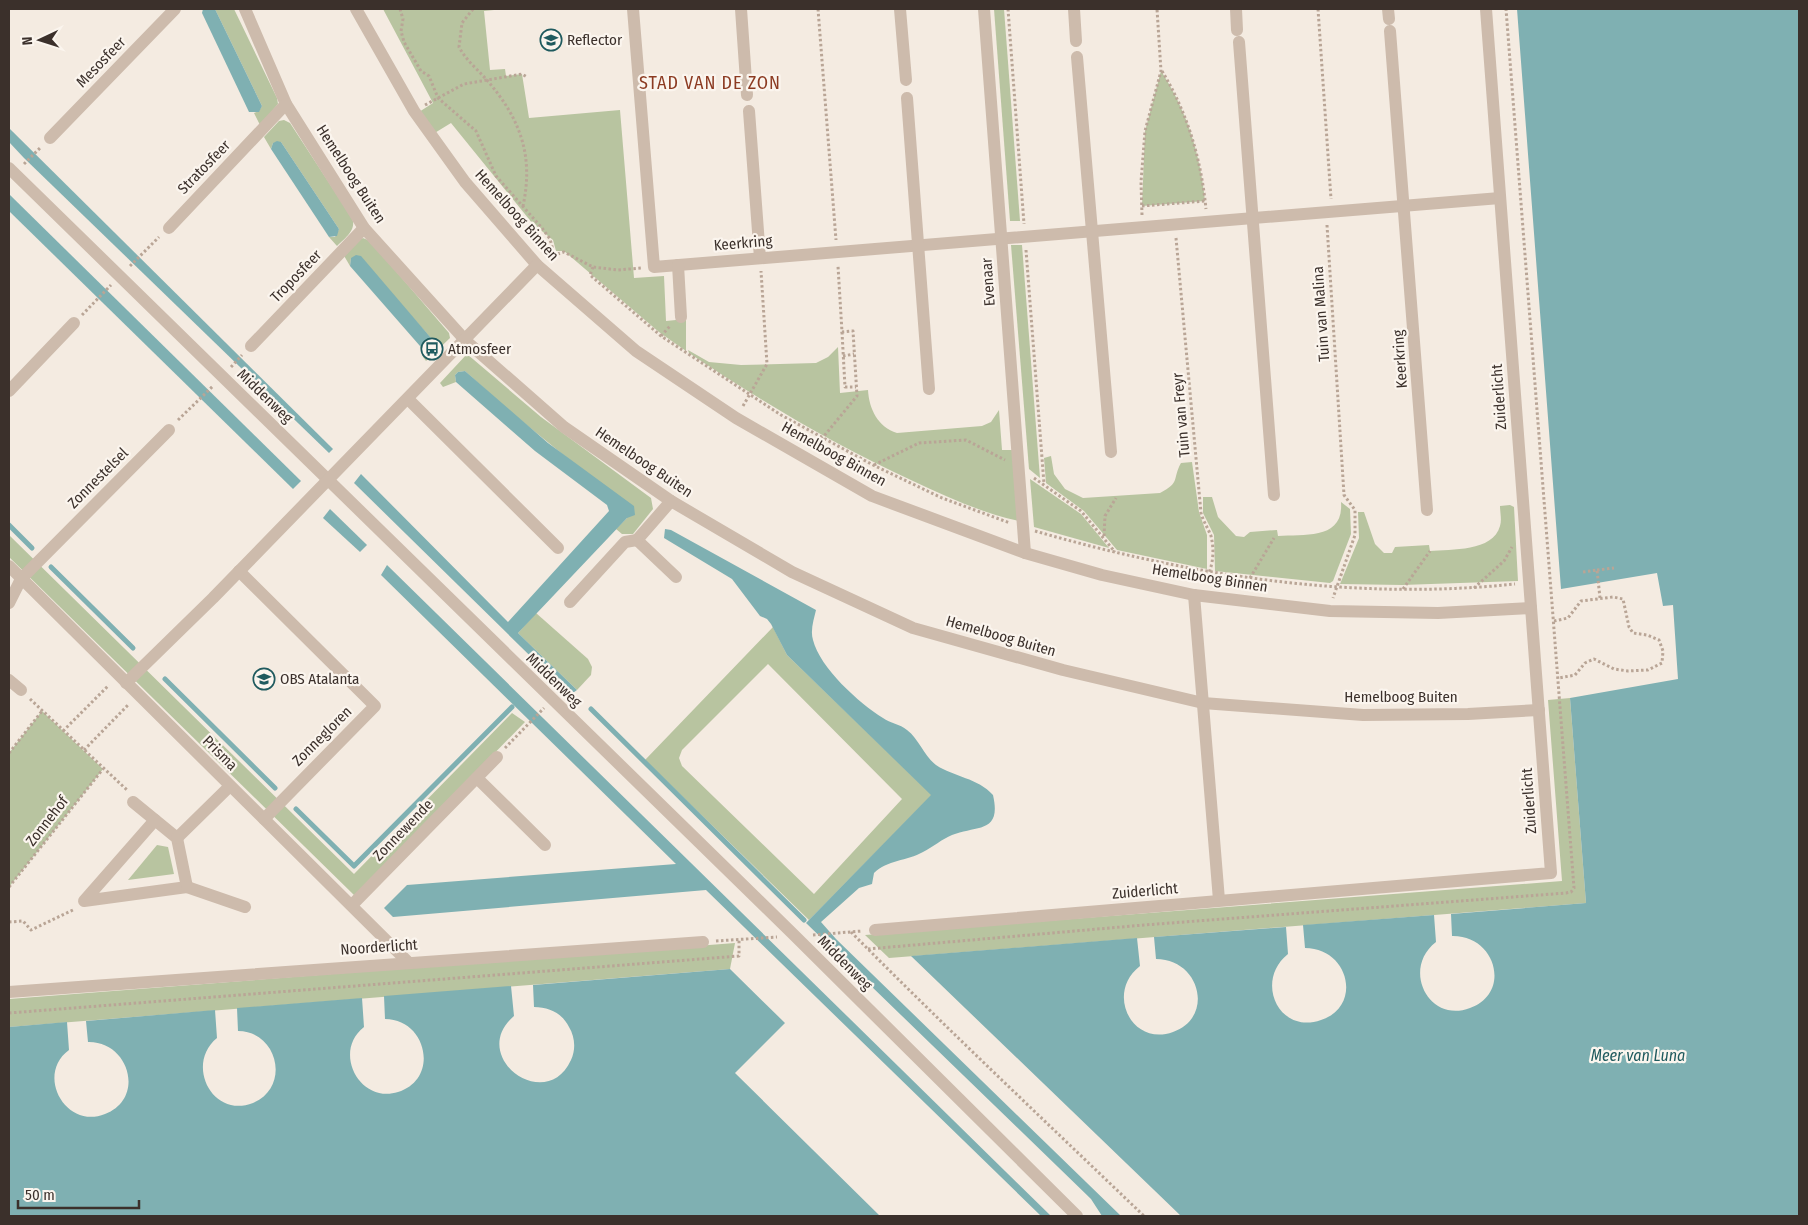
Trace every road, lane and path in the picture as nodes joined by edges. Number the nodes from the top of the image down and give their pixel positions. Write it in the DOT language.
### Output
graph roads {
  1 [pos="174,9"];
  2 [pos="245,9"];
  3 [pos="356,9"];
  4 [pos="400,9"];
  5 [pos="473,9"];
  6 [pos="633,9"];
  7 [pos="741,9"];
  8 [pos="900,9"];
  9 [pos="984,9"];
  10 [pos="1074,9"];
  11 [pos="1157,9"];
  12 [pos="1236,9"];
  13 [pos="1318,9"];
  14 [pos="1486,9"];
  15 [pos="1506,9"];
  16 [pos="1389,20"];
  17 [pos="1076,41"];
  18 [pos="1077,57"];
  19 [pos="1161,71"];
  20 [pos="527,77"];
  21 [pos="487,80"];
  22 [pos="906,80"];
  23 [pos="748,95"];
  24 [pos="438,98"];
  25 [pos="907,98"];
  26 [pos="286,104"];
  27 [pos="414,111"];
  28 [pos="749,111"];
  29 [pos="47,142"];
  30 [pos="24,164"];
  31 [pos="9,168"];
  32 [pos="1500,198"];
  33 [pos="1205,201"];
  34 [pos="1142,206"];
  35 [pos="1405,206"];
  36 [pos="523,207"];
  37 [pos="1332,212"];
  38 [pos="1251,218"];
  39 [pos="1207,222"];
  40 [pos="1174,224"];
  41 [pos="1142,227"];
  42 [pos="168,228"];
  43 [pos="364,228"];
  44 [pos="1092,231"];
  45 [pos="1001,238"];
  46 [pos="918,245"];
  47 [pos="760,258"];
  48 [pos="132,263"];
  49 [pos="537,265"];
  50 [pos="678,265"];
  51 [pos="654,267"];
  52 [pos="113,282"];
  53 [pos="94,302"];
  54 [pos="681,317"];
  55 [pos="74,323"];
  56 [pos="842,332"];
  57 [pos="466,341"];
  58 [pos="247,350"];
  59 [pos="854,354"];
  60 [pos="843,356"];
  61 [pos="231,367"];
  62 [pos="216,382"];
  63 [pos="856,387"];
  64 [pos="929,389"];
  65 [pos="9,390"];
  66 [pos="408,399"];
  67 [pos="736,418"];
  68 [pos="168,430"];
  69 [pos="1111,452"];
  70 [pos="873,465"];
  71 [pos="1018,469"];
  72 [pos="328,480"];
  73 [pos="1274,495"];
  74 [pos="1116,498"];
  75 [pos="671,501"];
  76 [pos="1427,510"];
  77 [pos="1104,537"];
  78 [pos="1274,538"];
  79 [pos="637,540"];
  80 [pos="1515,540"];
  81 [pos="558,548"];
  82 [pos="1430,551"];
  83 [pos="1025,553"];
  84 [pos="1116,553"];
  85 [pos="9,566"];
  86 [pos="1614,568"];
  87 [pos="1597,570"];
  88 [pos="239,571"];
  89 [pos="1582,572"];
  90 [pos="676,577"];
  91 [pos="22,579"];
  92 [pos="1250,579"];
  93 [pos="1474,588"];
  94 [pos="1403,590"];
  95 [pos="1194,596"];
  96 [pos="1600,598"];
  97 [pos="570,602"];
  98 [pos="9,603"];
  99 [pos="1531,608"];
  100 [pos="1330,611"];
  101 [pos="1554,621"];
  102 [pos="1559,678"];
  103 [pos="122,679"];
  104 [pos="9,680"];
  105 [pos="21,690"];
  106 [pos="138,695"];
  107 [pos="1203,703"];
  108 [pos="543,709"];
  109 [pos="1539,710"];
  110 [pos="42,711"];
  111 [pos="62,731"];
  112 [pos="84,750"];
  113 [pos="9,753"];
  114 [pos="497,757"];
  115 [pos="103,769"];
  116 [pos="477,778"];
  117 [pos="230,786"];
  118 [pos="133,802"];
  119 [pos="264,819"];
  120 [pos="155,820"];
  121 [pos="178,838"];
  122 [pos="545,845"];
  123 [pos="9,887"];
  124 [pos="187,887"];
  125 [pos="1220,900"];
  126 [pos="84,901"];
  127 [pos="352,905"];
  128 [pos="245,907"];
  129 [pos="9,922"];
  130 [pos="875,930"];
  131 [pos="851,932"];
  132 [pos="814,934"];
  133 [pos="780,937"];
  134 [pos="740,939"];
  135 [pos="703,942"];
  136 [pos="868,949"];
  137 [pos="408,962"];
  138 [pos="9,992"];
  139 [pos="9,1013"];
  140 [pos="1077,1216"];
  141 [pos="1144,1216"];
  1 -- 29 [label="street, Mesosfeer"];
  2 -- 26 [label="street, Hemelboog Buiten"];
  3 -- 27 [label="street, Hemelboog Binnen"];
  4 -- 24 [label="path"];
  5 -- 21 [label="path"];
  6 -- 51 [label="street"];
  7 -- 23 [label="street"];
  8 -- 22 [label="street"];
  9 -- 45 [label="street, Evenaar"];
  10 -- 17 [label="street"];
  11 -- 19 [label="path"];
  12 -- 38 [label="street"];
  13 -- 37 [label="path, Tuin van Malina"];
  14 -- 32 [label="street, Zuiderlicht"];
  15 -- 101 [label="path"];
  16 -- 35 [label="street, Keerkring"];
  18 -- 44 [label="street"];
  19 -- 33 [label="path"];
  19 -- 34 [label="path"];
  20 -- 21 [label="path"];
  21 -- 24 [label="path"];
  21 -- 36 [label="path"];
  24 -- 27 [label="path"];
  24 -- 36 [label="path"];
  25 -- 46 [label="street"];
  26 -- 42 [label="street, Stratosfeer"];
  26 -- 43 [label="street, Hemelboog Buiten"];
  27 -- 49 [label="street, Hemelboog Binnen"];
  28 -- 47 [label="street"];
  29 -- 30 [label="path"];
  31 -- 72 [label="street, Middenweg"];
  32 -- 35 [label="street, Keerkring"];
  32 -- 99 [label="street, Zuiderlicht"];
  33 -- 34 [label="path"];
  33 -- 39 [label="path"];
  34 -- 41 [label="path"];
  35 -- 37 [label="street, Keerkring"];
  35 -- 76 [label="street, Keerkring"];
  36 -- 51 [label="path"];
  37 -- 38 [label="street, Keerkring"];
  37 -- 100 [label="path, Tuin van Malina"];
  38 -- 39 [label="street, Keerkring"];
  38 -- 73 [label="street"];
  39 -- 40 [label="street, Keerkring"];
  40 -- 41 [label="street, Keerkring"];
  40 -- 95 [label="path, Tuin van Freyr"];
  41 -- 44 [label="street, Keerkring"];
  42 -- 48 [label="path"];
  43 -- 57 [label="street, Hemelboog Buiten"];
  43 -- 58 [label="street, Troposfeer"];
  44 -- 45 [label="street, Keerkring"];
  44 -- 69 [label="street"];
  45 -- 46 [label="street, Keerkring"];
  45 -- 71 [label="street, Evenaar"];
  46 -- 47 [label="street, Keerkring"];
  46 -- 64 [label="street"];
  47 -- 50 [label="street, Keerkring"];
  47 -- 67 [label="path"];
  49 -- 57 [label="street"];
  49 -- 67 [label="street, Hemelboog Binnen"];
  50 -- 51 [label="street, Keerkring"];
  50 -- 54 [label="street"];
  52 -- 53 [label="path"];
  55 -- 65 [label="street"];
  56 -- 60 [label="path"];
  57 -- 66 [label="street"];
  57 -- 75 [label="street, Hemelboog Buiten"];
  58 -- 61 [label="path"];
  59 -- 60 [label="path"];
  60 -- 63 [label="path"];
  62 -- 68 [label="path"];
  66 -- 72 [label="street"];
  66 -- 81 [label="street"];
  67 -- 83 [label="street, Hemelboog Binnen"];
  68 -- 91 [label="street, Zonnestelsel"];
  70 -- 71 [label="path"];
  71 -- 77 [label="path"];
  71 -- 83 [label="street, Evenaar"];
  72 -- 88 [label="street"];
  72 -- 140 [label="street, Middenweg"];
  74 -- 77 [label="path"];
  75 -- 79 [label="street"];
  75 -- 107 [label="street, Hemelboog Buiten"];
  77 -- 84 [label="path"];
  78 -- 92 [label="path"];
  79 -- 90 [label="street"];
  79 -- 97 [label="street"];
  80 -- 93 [label="path"];
  82 -- 94 [label="path"];
  83 -- 95 [label="street, Hemelboog Binnen"];
  85 -- 91 [label="street, Prisma"];
  86 -- 87 [label="path"];
  87 -- 89 [label="path"];
  87 -- 96 [label="path"];
  88 -- 103 [label="street"];
  88 -- 119 [label="street, Zonnegloren"];
  91 -- 98 [label="street, Zonnestelsel"];
  91 -- 103 [label="street, Prisma"];
  95 -- 100 [label="street, Hemelboog Binnen"];
  95 -- 107 [label="street"];
  96 -- 101 [label="path"];
  96 -- 102 [label="path"];
  99 -- 100 [label="street, Hemelboog Binnen"];
  99 -- 109 [label="street, Zuiderlicht"];
  101 -- 102 [label="path"];
  102 -- 136 [label="path"];
  103 -- 106 [label="street, Prisma"];
  103 -- 111 [label="path"];
  104 -- 105 [label="street"];
  105 -- 110 [label="path"];
  106 -- 112 [label="path"];
  106 -- 117 [label="street, Prisma"];
  107 -- 109 [label="street, Hemelboog Buiten"];
  107 -- 125 [label="street"];
  108 -- 114 [label="path"];
  109 -- 125 [label="street, Zuiderlicht"];
  110 -- 111 [label="path"];
  110 -- 113 [label="path"];
  111 -- 112 [label="path"];
  112 -- 115 [label="path"];
  114 -- 116 [label="street, Zonnewende"];
  115 -- 118 [label="path"];
  115 -- 123 [label="path, Zonnehof"];
  116 -- 122 [label="street"];
  116 -- 127 [label="street, Zonnewende"];
  117 -- 119 [label="street, Prisma"];
  117 -- 121 [label="street"];
  118 -- 120 [label="street"];
  119 -- 127 [label="street, Prisma"];
  120 -- 121 [label="street"];
  120 -- 126 [label="street"];
  121 -- 124 [label="street"];
  124 -- 126 [label="street"];
  124 -- 128 [label="street"];
  125 -- 130 [label="street, Zuiderlicht"];
  126 -- 129 [label="path"];
  127 -- 137 [label="street, Prisma"];
  130 -- 131 [label="path"];
  131 -- 132 [label="path"];
  131 -- 136 [label="path"];
  133 -- 134 [label="path"];
  134 -- 135 [label="path"];
  134 -- 139 [label="path"];
  135 -- 137 [label="street, Noorderlicht"];
  136 -- 141 [label="path"];
  137 -- 138 [label="street, Noorderlicht"];
}
